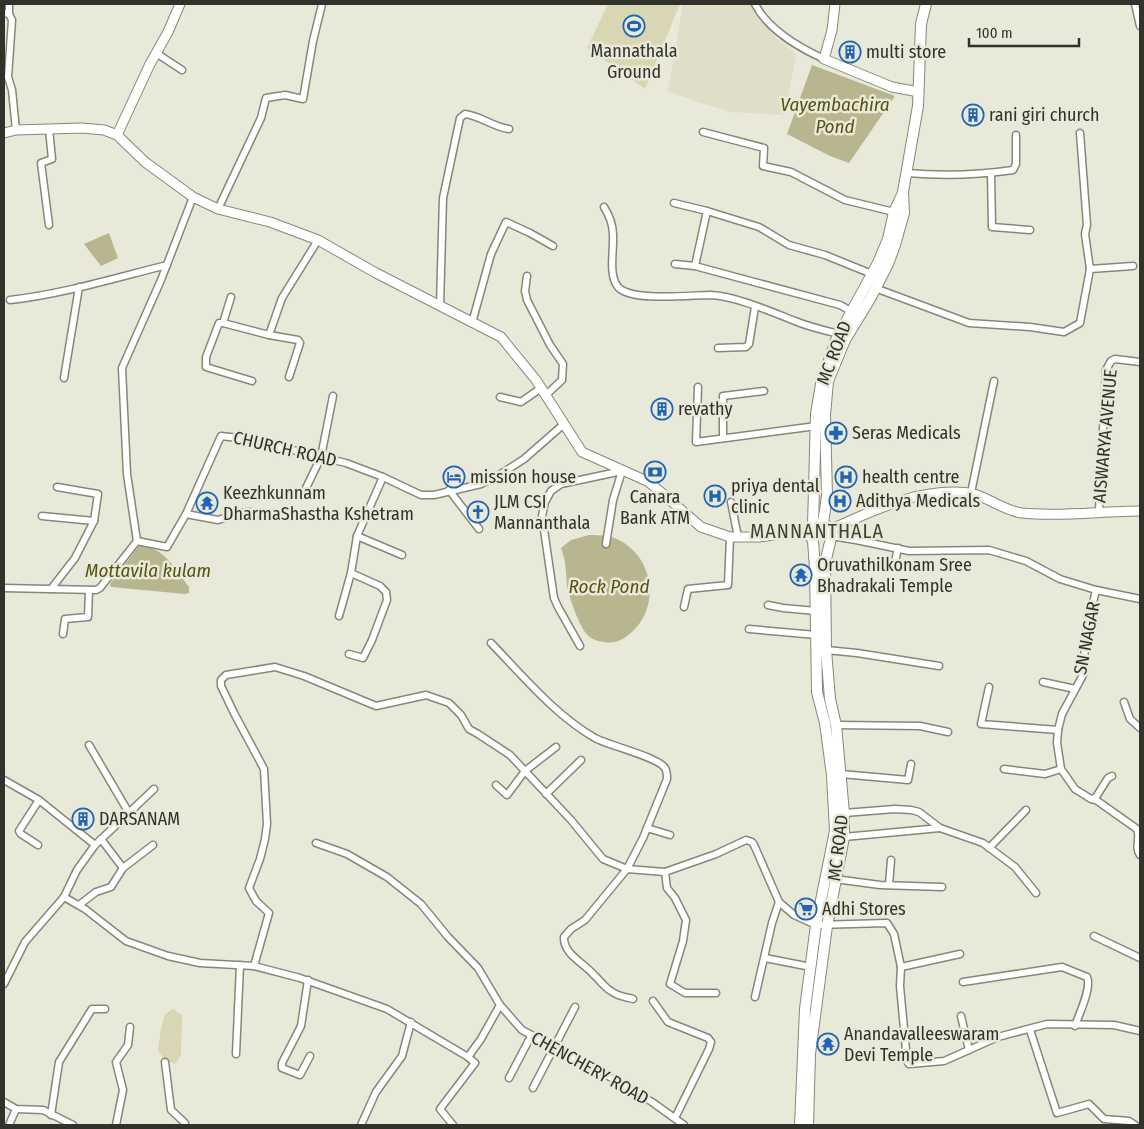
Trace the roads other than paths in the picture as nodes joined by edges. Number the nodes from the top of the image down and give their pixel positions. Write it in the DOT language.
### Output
graph roads {
  1 [pos="9,4"];
  2 [pos="180,4"];
  3 [pos="322,4"];
  4 [pos="755,4"];
  5 [pos="836,4"];
  6 [pos="926,4"];
  7 [pos="1136,4"];
  8 [pos="7,14"];
  9 [pos="1140,26"];
  10 [pos="156,53"];
  11 [pos="824,59"];
  12 [pos="182,70"];
  13 [pos="919,92"];
  14 [pos="49,129"];
  15 [pos="509,129"];
  16 [pos="16,130"];
  17 [pos="703,132"];
  18 [pos="4,133"];
  19 [pos="1080,133"];
  20 [pos="116,135"];
  21 [pos="1016,135"];
  22 [pos="906,173"];
  23 [pos="991,173"];
  24 [pos="903,192"];
  25 [pos="193,197"];
  26 [pos="674,203"];
  27 [pos="604,206"];
  28 [pos="218,210"];
  29 [pos="707,211"];
  30 [pos="894,212"];
  31 [pos="49,225"];
  32 [pos="1030,230"];
  33 [pos="318,240"];
  34 [pos="553,246"];
  35 [pos="675,264"];
  36 [pos="167,265"];
  37 [pos="695,266"];
  38 [pos="1133,266"];
  39 [pos="1090,269"];
  40 [pos="872,274"];
  41 [pos="527,276"];
  42 [pos="79,287"];
  43 [pos="875,288"];
  44 [pos="231,297"];
  45 [pos="10,300"];
  46 [pos="440,306"];
  47 [pos="755,307"];
  48 [pos="851,311"];
  49 [pos="472,322"];
  50 [pos="224,323"];
  51 [pos="839,334"];
  52 [pos="269,335"];
  53 [pos="718,348"];
  54 [pos="1140,362"];
  55 [pos="289,377"];
  56 [pos="64,378"];
  57 [pos="252,381"];
  58 [pos="994,381"];
  59 [pos="698,387"];
  60 [pos="764,391"];
  61 [pos="543,392"];
  62 [pos="333,396"];
  63 [pos="500,397"];
  64 [pos="564,424"];
  65 [pos="816,426"];
  66 [pos="723,438"];
  67 [pos="322,457"];
  68 [pos="622,471"];
  69 [pos="384,477"];
  70 [pos="57,487"];
  71 [pos="306,488"];
  72 [pos="449,490"];
  73 [pos="971,494"];
  74 [pos="731,502"];
  75 [pos="1099,511"];
  76 [pos="1140,511"];
  77 [pos="186,514"];
  78 [pos="42,516"];
  79 [pos="272,516"];
  80 [pos="94,521"];
  81 [pos="479,529"];
  82 [pos="821,533"];
  83 [pos="357,536"];
  84 [pos="734,537"];
  85 [pos="137,541"];
  86 [pos="606,544"];
  87 [pos="898,548"];
  88 [pos="402,556"];
  89 [pos="895,562"];
  90 [pos="351,573"];
  91 [pos="4,588"];
  92 [pos="51,589"];
  93 [pos="89,590"];
  94 [pos="1096,590"];
  95 [pos="1140,599"];
  96 [pos="768,605"];
  97 [pos="684,607"];
  98 [pos="816,611"];
  99 [pos="339,616"];
  100 [pos="749,629"];
  101 [pos="63,634"];
  102 [pos="816,634"];
  103 [pos="491,643"];
  104 [pos="580,646"];
  105 [pos="826,650"];
  106 [pos="349,654"];
  107 [pos="939,666"];
  108 [pos="1043,682"];
  109 [pos="989,687"];
  110 [pos="1075,690"];
  111 [pos="1124,702"];
  112 [pos="836,725"];
  113 [pos="1140,728"];
  114 [pos="1058,730"];
  115 [pos="948,732"];
  116 [pos="89,746"];
  117 [pos="556,746"];
  118 [pos="581,760"];
  119 [pos="911,764"];
  120 [pos="1004,769"];
  121 [pos="1062,769"];
  122 [pos="525,771"];
  123 [pos="836,775"];
  124 [pos="1112,776"];
  125 [pos="4,780"];
  126 [pos="496,785"];
  127 [pos="154,789"];
  128 [pos="546,794"];
  129 [pos="1091,799"];
  130 [pos="39,800"];
  131 [pos="1026,810"];
  132 [pos="129,813"];
  133 [pos="844,813"];
  134 [pos="1139,827"];
  135 [pos="647,828"];
  136 [pos="940,828"];
  137 [pos="670,835"];
  138 [pos="844,837"];
  139 [pos="101,839"];
  140 [pos="316,843"];
  141 [pos="38,845"];
  142 [pos="95,845"];
  143 [pos="153,845"];
  144 [pos="989,848"];
  145 [pos="1140,855"];
  146 [pos="891,860"];
  147 [pos="123,868"];
  148 [pos="627,868"];
  149 [pos="665,872"];
  150 [pos="835,879"];
  151 [pos="889,885"];
  152 [pos="942,887"];
  153 [pos="1036,893"];
  154 [pos="64,897"];
  155 [pos="779,902"];
  156 [pos="79,905"];
  157 [pos="821,925"];
  158 [pos="1094,936"];
  159 [pos="960,954"];
  160 [pos="765,958"];
  161 [pos="1140,958"];
  162 [pos="240,965"];
  163 [pos="254,966"];
  164 [pos="811,967"];
  165 [pos="901,967"];
  166 [pos="308,980"];
  167 [pos="963,982"];
  168 [pos="4,984"];
  169 [pos="716,993"];
  170 [pos="755,996"];
  171 [pos="633,999"];
  172 [pos="653,1001"];
  173 [pos="500,1006"];
  174 [pos="575,1007"];
  175 [pos="105,1009"];
  176 [pos="961,1016"];
  177 [pos="411,1022"];
  178 [pos="1075,1026"];
  179 [pos="130,1027"];
  180 [pos="1030,1030"];
  181 [pos="1140,1032"];
  182 [pos="531,1036"];
  183 [pos="554,1049"];
  184 [pos="969,1050"];
  185 [pos="236,1054"];
  186 [pos="310,1056"];
  187 [pos="468,1058"];
  188 [pos="165,1062"];
  189 [pos="509,1078"];
  190 [pos="533,1088"];
  191 [pos="4,1102"];
  192 [pos="16,1109"];
  193 [pos="51,1115"];
  194 [pos="674,1118"];
  195 [pos="1103,1122"];
  196 [pos="9,1125"];
  197 [pos="73,1125"];
  198 [pos="116,1125"];
  199 [pos="184,1125"];
  200 [pos="360,1125"];
  201 [pos="453,1125"];
  202 [pos="684,1125"];
  203 [pos="800,1125"];
  204 [pos="808,1125"];
  205 [pos="1136,1125"];
  1 -- 8 [label="street"];
  2 -- 10 [label="main road"];
  3 -- 28 [label="street"];
  4 -- 11 [label="street"];
  5 -- 11 [label="main road"];
  6 -- 13 [label="main road, MC ROAD"];
  7 -- 9 [label="street"];
  8 -- 16 [label="street"];
  10 -- 12 [label="street"];
  10 -- 20 [label="main road"];
  11 -- 13 [label="main road"];
  13 -- 22 [label="main road, MC ROAD"];
  14 -- 16 [label="main road"];
  14 -- 20 [label="main road"];
  14 -- 31 [label="street"];
  15 -- 46 [label="street"];
  16 -- 18 [label="main road"];
  17 -- 30 [label="street"];
  19 -- 39 [label="street"];
  20 -- 25 [label="main road"];
  21 -- 23 [label="street"];
  22 -- 23 [label="street"];
  22 -- 24 [label="main road, MC ROAD"];
  23 -- 32 [label="street"];
  24 -- 30 [label="main road, MC ROAD"];
  24 -- 43 [label="main road, MC ROAD"];
  25 -- 28 [label="main road"];
  25 -- 36 [label="street"];
  26 -- 29 [label="street"];
  27 -- 47 [label="street"];
  28 -- 33 [label="main road"];
  29 -- 37 [label="street"];
  29 -- 40 [label="street"];
  30 -- 40 [label="main road, MC ROAD"];
  33 -- 46 [label="main road"];
  33 -- 52 [label="street"];
  34 -- 49 [label="street"];
  35 -- 37 [label="street"];
  36 -- 42 [label="street"];
  36 -- 85 [label="street"];
  37 -- 48 [label="street"];
  38 -- 39 [label="street"];
  39 -- 43 [label="street"];
  40 -- 48 [label="main road, MC ROAD"];
  41 -- 61 [label="street"];
  42 -- 45 [label="street"];
  42 -- 56 [label="street"];
  43 -- 82 [label="main road, MC ROAD"];
  44 -- 50 [label="street"];
  46 -- 49 [label="main road"];
  47 -- 51 [label="street"];
  47 -- 53 [label="street"];
  48 -- 51 [label="main road, MC ROAD"];
  49 -- 61 [label="main road"];
  50 -- 52 [label="street"];
  50 -- 57 [label="street"];
  51 -- 65 [label="main road, MC ROAD"];
  52 -- 55 [label="street"];
  54 -- 75 [label="street, AISWARYA AVENUE"];
  58 -- 73 [label="street"];
  59 -- 66 [label="street"];
  60 -- 66 [label="street"];
  61 -- 63 [label="street"];
  61 -- 64 [label="main road"];
  62 -- 67 [label="street"];
  64 -- 68 [label="main road"];
  64 -- 72 [label="street, CHURCH ROAD"];
  65 -- 66 [label="street"];
  65 -- 82 [label="main road, MC ROAD"];
  67 -- 69 [label="street, CHURCH ROAD"];
  67 -- 71 [label="street"];
  67 -- 77 [label="street, CHURCH ROAD"];
  68 -- 84 [label="main road"];
  68 -- 86 [label="street"];
  68 -- 104 [label="street"];
  69 -- 72 [label="street, CHURCH ROAD"];
  69 -- 83 [label="street"];
  70 -- 80 [label="street"];
  72 -- 81 [label="street"];
  73 -- 75 [label="main road"];
  73 -- 82 [label="main road"];
  74 -- 84 [label="street"];
  75 -- 76 [label="main road"];
  77 -- 79 [label="street"];
  77 -- 85 [label="street, CHURCH ROAD"];
  78 -- 80 [label="street"];
  80 -- 92 [label="street"];
  82 -- 84 [label="main road"];
  82 -- 87 [label="street, SN NAGAR"];
  82 -- 98 [label="main road, MC ROAD"];
  82 -- 105 [label="main road, MC ROAD"];
  83 -- 88 [label="street"];
  83 -- 90 [label="street"];
  84 -- 97 [label="street"];
  85 -- 93 [label="street"];
  87 -- 89 [label="street"];
  87 -- 94 [label="street, SN NAGAR"];
  90 -- 99 [label="street"];
  90 -- 106 [label="street"];
  91 -- 92 [label="street"];
  92 -- 93 [label="street"];
  93 -- 101 [label="street"];
  94 -- 95 [label="street"];
  94 -- 110 [label="street, SN NAGAR"];
  96 -- 98 [label="street"];
  98 -- 102 [label="main road, MC ROAD"];
  100 -- 102 [label="street"];
  102 -- 123 [label="main road, MC ROAD"];
  103 -- 135 [label="street"];
  105 -- 107 [label="street"];
  105 -- 112 [label="main road, MC ROAD"];
  108 -- 110 [label="street"];
  109 -- 114 [label="street"];
  110 -- 114 [label="street, SN NAGAR"];
  111 -- 113 [label="street"];
  112 -- 115 [label="street"];
  112 -- 123 [label="main road, MC ROAD"];
  114 -- 121 [label="street, SN NAGAR"];
  116 -- 132 [label="street"];
  117 -- 122 [label="street"];
  118 -- 128 [label="street"];
  119 -- 123 [label="street"];
  120 -- 121 [label="street"];
  121 -- 129 [label="street, SN NAGAR"];
  122 -- 126 [label="street"];
  122 -- 128 [label="street"];
  122 -- 163 [label="street"];
  123 -- 133 [label="main road, MC ROAD"];
  123 -- 157 [label="main road, MC ROAD"];
  124 -- 129 [label="street"];
  125 -- 130 [label="street"];
  127 -- 132 [label="street"];
  128 -- 148 [label="street"];
  129 -- 134 [label="street, SN NAGAR"];
  130 -- 141 [label="street"];
  130 -- 142 [label="street"];
  131 -- 144 [label="street"];
  132 -- 139 [label="street"];
  133 -- 136 [label="street"];
  133 -- 138 [label="main road, MC ROAD"];
  134 -- 145 [label="street, SN NAGAR"];
  135 -- 137 [label="street"];
  135 -- 148 [label="street"];
  136 -- 138 [label="street"];
  136 -- 144 [label="street"];
  138 -- 150 [label="main road, MC ROAD"];
  139 -- 142 [label="street"];
  139 -- 147 [label="street"];
  140 -- 173 [label="street, CHENCHERY ROAD"];
  142 -- 154 [label="street"];
  143 -- 147 [label="street"];
  144 -- 153 [label="street"];
  146 -- 151 [label="street"];
  147 -- 156 [label="street"];
  148 -- 149 [label="street"];
  148 -- 171 [label="street"];
  149 -- 155 [label="street"];
  149 -- 169 [label="street"];
  150 -- 151 [label="street"];
  150 -- 157 [label="main road, MC ROAD"];
  151 -- 152 [label="street"];
  154 -- 156 [label="street"];
  154 -- 168 [label="street"];
  155 -- 157 [label="street"];
  155 -- 160 [label="street"];
  156 -- 162 [label="street"];
  157 -- 164 [label="main road, MC ROAD"];
  157 -- 165 [label="street"];
  157 -- 204 [label="main road, MC ROAD"];
  158 -- 161 [label="street"];
  159 -- 165 [label="street"];
  160 -- 164 [label="street"];
  160 -- 170 [label="street"];
  162 -- 163 [label="street"];
  162 -- 185 [label="street"];
  163 -- 166 [label="street"];
  164 -- 203 [label="main road, MC ROAD"];
  165 -- 184 [label="street"];
  166 -- 177 [label="street"];
  166 -- 186 [label="street"];
  167 -- 178 [label="street"];
  172 -- 194 [label="street"];
  173 -- 182 [label="street, CHENCHERY ROAD"];
  173 -- 187 [label="street"];
  174 -- 183 [label="street"];
  175 -- 193 [label="street"];
  176 -- 184 [label="street"];
  177 -- 187 [label="street"];
  177 -- 200 [label="street"];
  178 -- 180 [label="street"];
  178 -- 181 [label="street"];
  179 -- 198 [label="street"];
  180 -- 184 [label="street"];
  180 -- 195 [label="street"];
  182 -- 183 [label="street, CHENCHERY ROAD"];
  182 -- 189 [label="street"];
  183 -- 190 [label="street"];
  183 -- 194 [label="street, CHENCHERY ROAD"];
  187 -- 201 [label="street"];
  188 -- 199 [label="street"];
  191 -- 192 [label="street"];
  192 -- 193 [label="street"];
  192 -- 196 [label="street"];
  193 -- 197 [label="street"];
  194 -- 202 [label="street, CHENCHERY ROAD"];
  195 -- 205 [label="street"];
}
